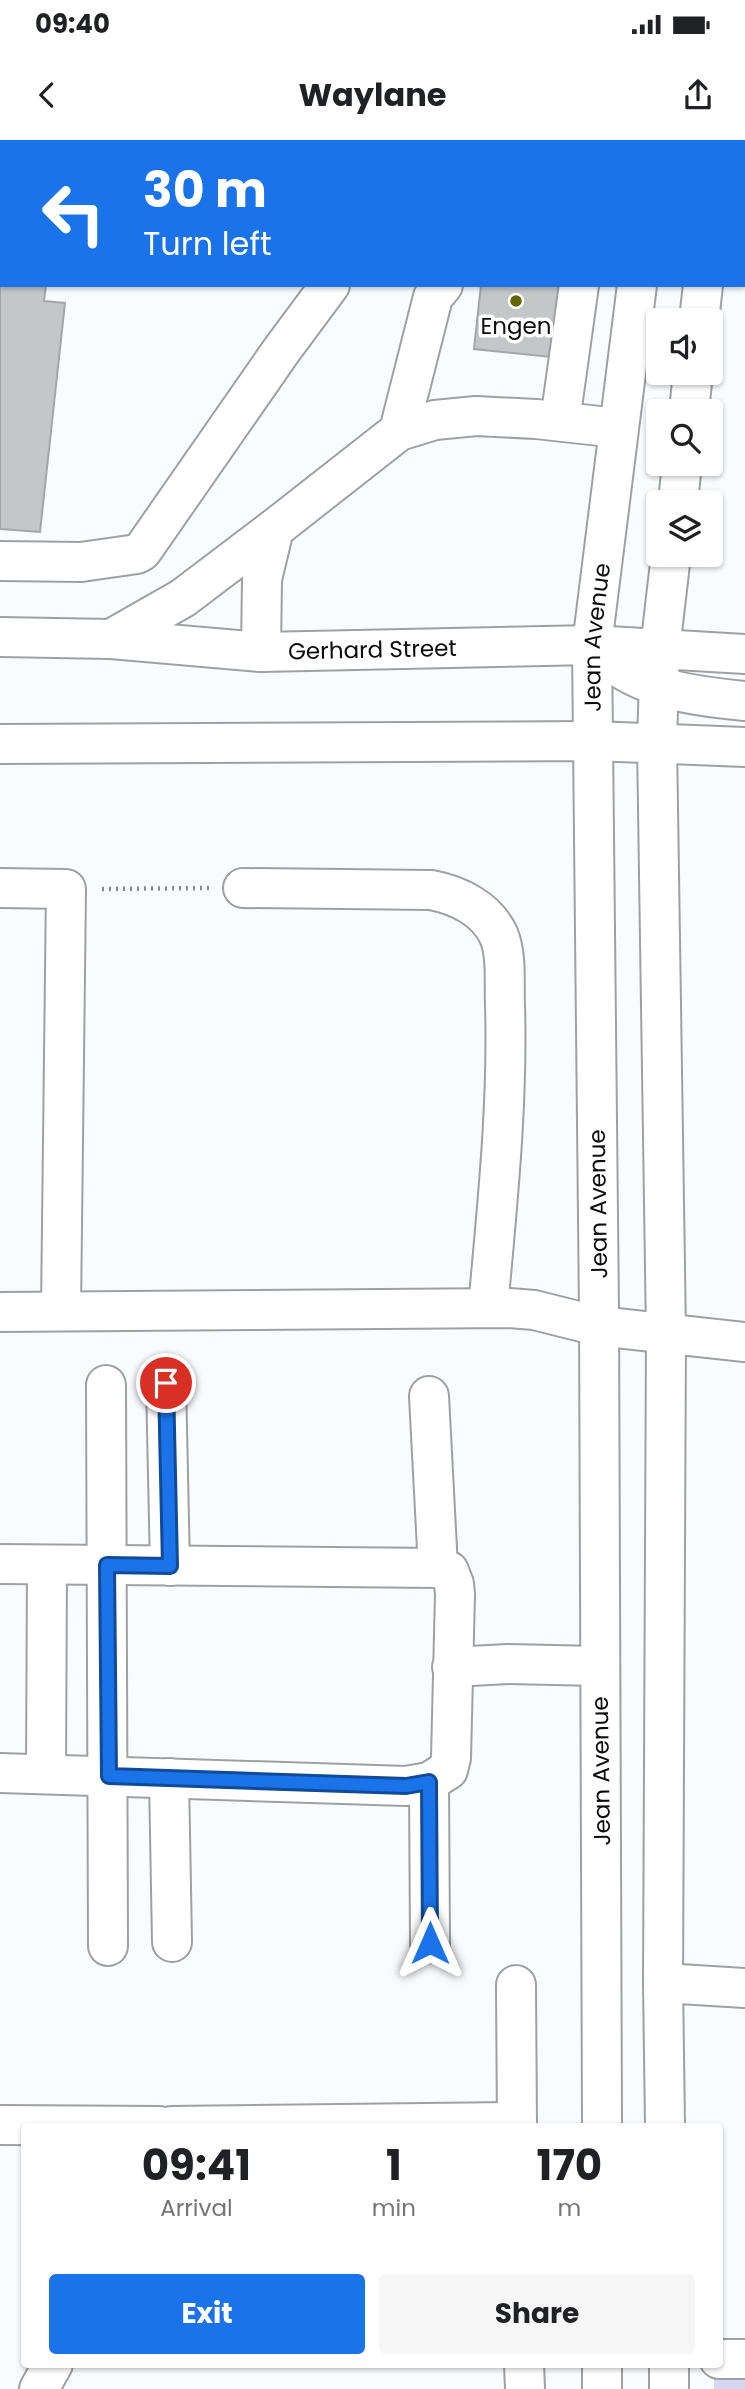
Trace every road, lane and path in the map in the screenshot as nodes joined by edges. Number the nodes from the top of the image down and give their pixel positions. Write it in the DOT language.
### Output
graph roads {
  1 [pos="329,287"];
  2 [pos="441,287"];
  3 [pos="579,287"];
  4 [pos="637,287"];
  5 [pos="703,287"];
  6 [pos="700,308"];
  7 [pos="561,422"];
  8 [pos="618,428"];
  9 [pos="398,431"];
  10 [pos="274,529"];
  11 [pos="0,561"];
  12 [pos="670,567"];
  13 [pos="0,637"];
  14 [pos="111,639"];
  15 [pos="592,645"];
  16 [pos="660,649"];
  17 [pos="261,652"];
  18 [pos="745,654"];
  19 [pos="659,687"];
  20 [pos="745,701"];
  21 [pos="593,741"];
  22 [pos="657,742"];
  23 [pos="0,744"];
  24 [pos="745,747"];
  25 [pos="0,888"];
  26 [pos="243,888"];
  27 [pos="66,889"];
  28 [pos="488,1308"];
  29 [pos="61,1310"];
  30 [pos="0,1312"];
  31 [pos="598,1326"];
  32 [pos="666,1334"];
  33 [pos="745,1342"];
  34 [pos="166,1383"];
  35 [pos="106,1385"];
  36 [pos="429,1396"];
  37 [pos="0,1564"];
  38 [pos="47,1565"];
  39 [pos="107,1565"];
  40 [pos="170,1566"];
  41 [pos="438,1568"];
  42 [pos="599,1666"];
  43 [pos="452,1667"];
  44 [pos="0,1773"];
  45 [pos="46,1774"];
  46 [pos="109,1776"];
  47 [pos="169,1779"];
  48 [pos="429,1782"];
  49 [pos="172,1942"];
  50 [pos="430,1943"];
  51 [pos="108,1946"];
  52 [pos="663,1983"];
  53 [pos="516,1985"];
  54 [pos="745,1988"];
  55 [pos="517,2123"];
  56 [pos="602,2123"];
  57 [pos="665,2123"];
  58 [pos="0,2125"];
  59 [pos="21,2125"];
  60 [pos="745,2358"];
  61 [pos="723,2359"];
  62 [pos="50,2368"];
  63 [pos="524,2368"];
  64 [pos="602,2368"];
  65 [pos="669,2368"];
  66 [pos="39,2389"];
  67 [pos="525,2389"];
  68 [pos="602,2389"];
  69 [pos="669,2389"];
  1 -- 11 [label="street"];
  2 -- 9 [label="street"];
  3 -- 7 [label="street"];
  4 -- 8 [label="street, Jean Avenue"];
  5 -- 6 [label="street"];
  7 -- 8 [label="street"];
  7 -- 9 [label="street"];
  8 -- 15 [label="street, Jean Avenue"];
  9 -- 10 [label="street"];
  10 -- 14 [label="street"];
  10 -- 17 [label="street"];
  12 -- 16 [label="street"];
  13 -- 14 [label="street, Gerhard Street"];
  14 -- 17 [label="street, Gerhard Street"];
  15 -- 16 [label="street, Gerhard Street"];
  15 -- 17 [label="street, Gerhard Street"];
  15 -- 19 [label="street"];
  15 -- 21 [label="street, Jean Avenue"];
  16 -- 18 [label="street, Gerhard Street"];
  16 -- 19 [label="street"];
  19 -- 20 [label="street"];
  19 -- 22 [label="street"];
  21 -- 22 [label="street"];
  21 -- 23 [label="street"];
  21 -- 31 [label="street, Jean Avenue"];
  22 -- 24 [label="street"];
  22 -- 32 [label="street"];
  25 -- 27 [label="street"];
  26 -- 27 [label="path"];
  26 -- 28 [label="street"];
  27 -- 29 [label="street"];
  28 -- 29 [label="street"];
  28 -- 31 [label="street"];
  29 -- 30 [label="street"];
  31 -- 32 [label="street"];
  31 -- 42 [label="street, Jean Avenue"];
  32 -- 33 [label="street"];
  32 -- 52 [label="street"];
  34 -- 40 [label="street"];
  35 -- 39 [label="street"];
  36 -- 41 [label="street"];
  37 -- 38 [label="street"];
  38 -- 39 [label="street"];
  38 -- 45 [label="street"];
  39 -- 40 [label="street"];
  39 -- 46 [label="street"];
  40 -- 41 [label="street"];
  41 -- 43 [label="street"];
  42 -- 43 [label="street"];
  42 -- 56 [label="street, Jean Avenue"];
  43 -- 48 [label="street"];
  44 -- 45 [label="street"];
  45 -- 46 [label="street"];
  46 -- 47 [label="street"];
  46 -- 51 [label="street"];
  47 -- 48 [label="street"];
  47 -- 49 [label="street"];
  48 -- 50 [label="street"];
  52 -- 54 [label="street"];
  52 -- 57 [label="street"];
  53 -- 55 [label="street"];
  58 -- 59 [label="street"];
  60 -- 61 [label="street"];
  62 -- 66 [label="street"];
  63 -- 67 [label="street"];
  64 -- 68 [label="street"];
  65 -- 69 [label="street"];
}
